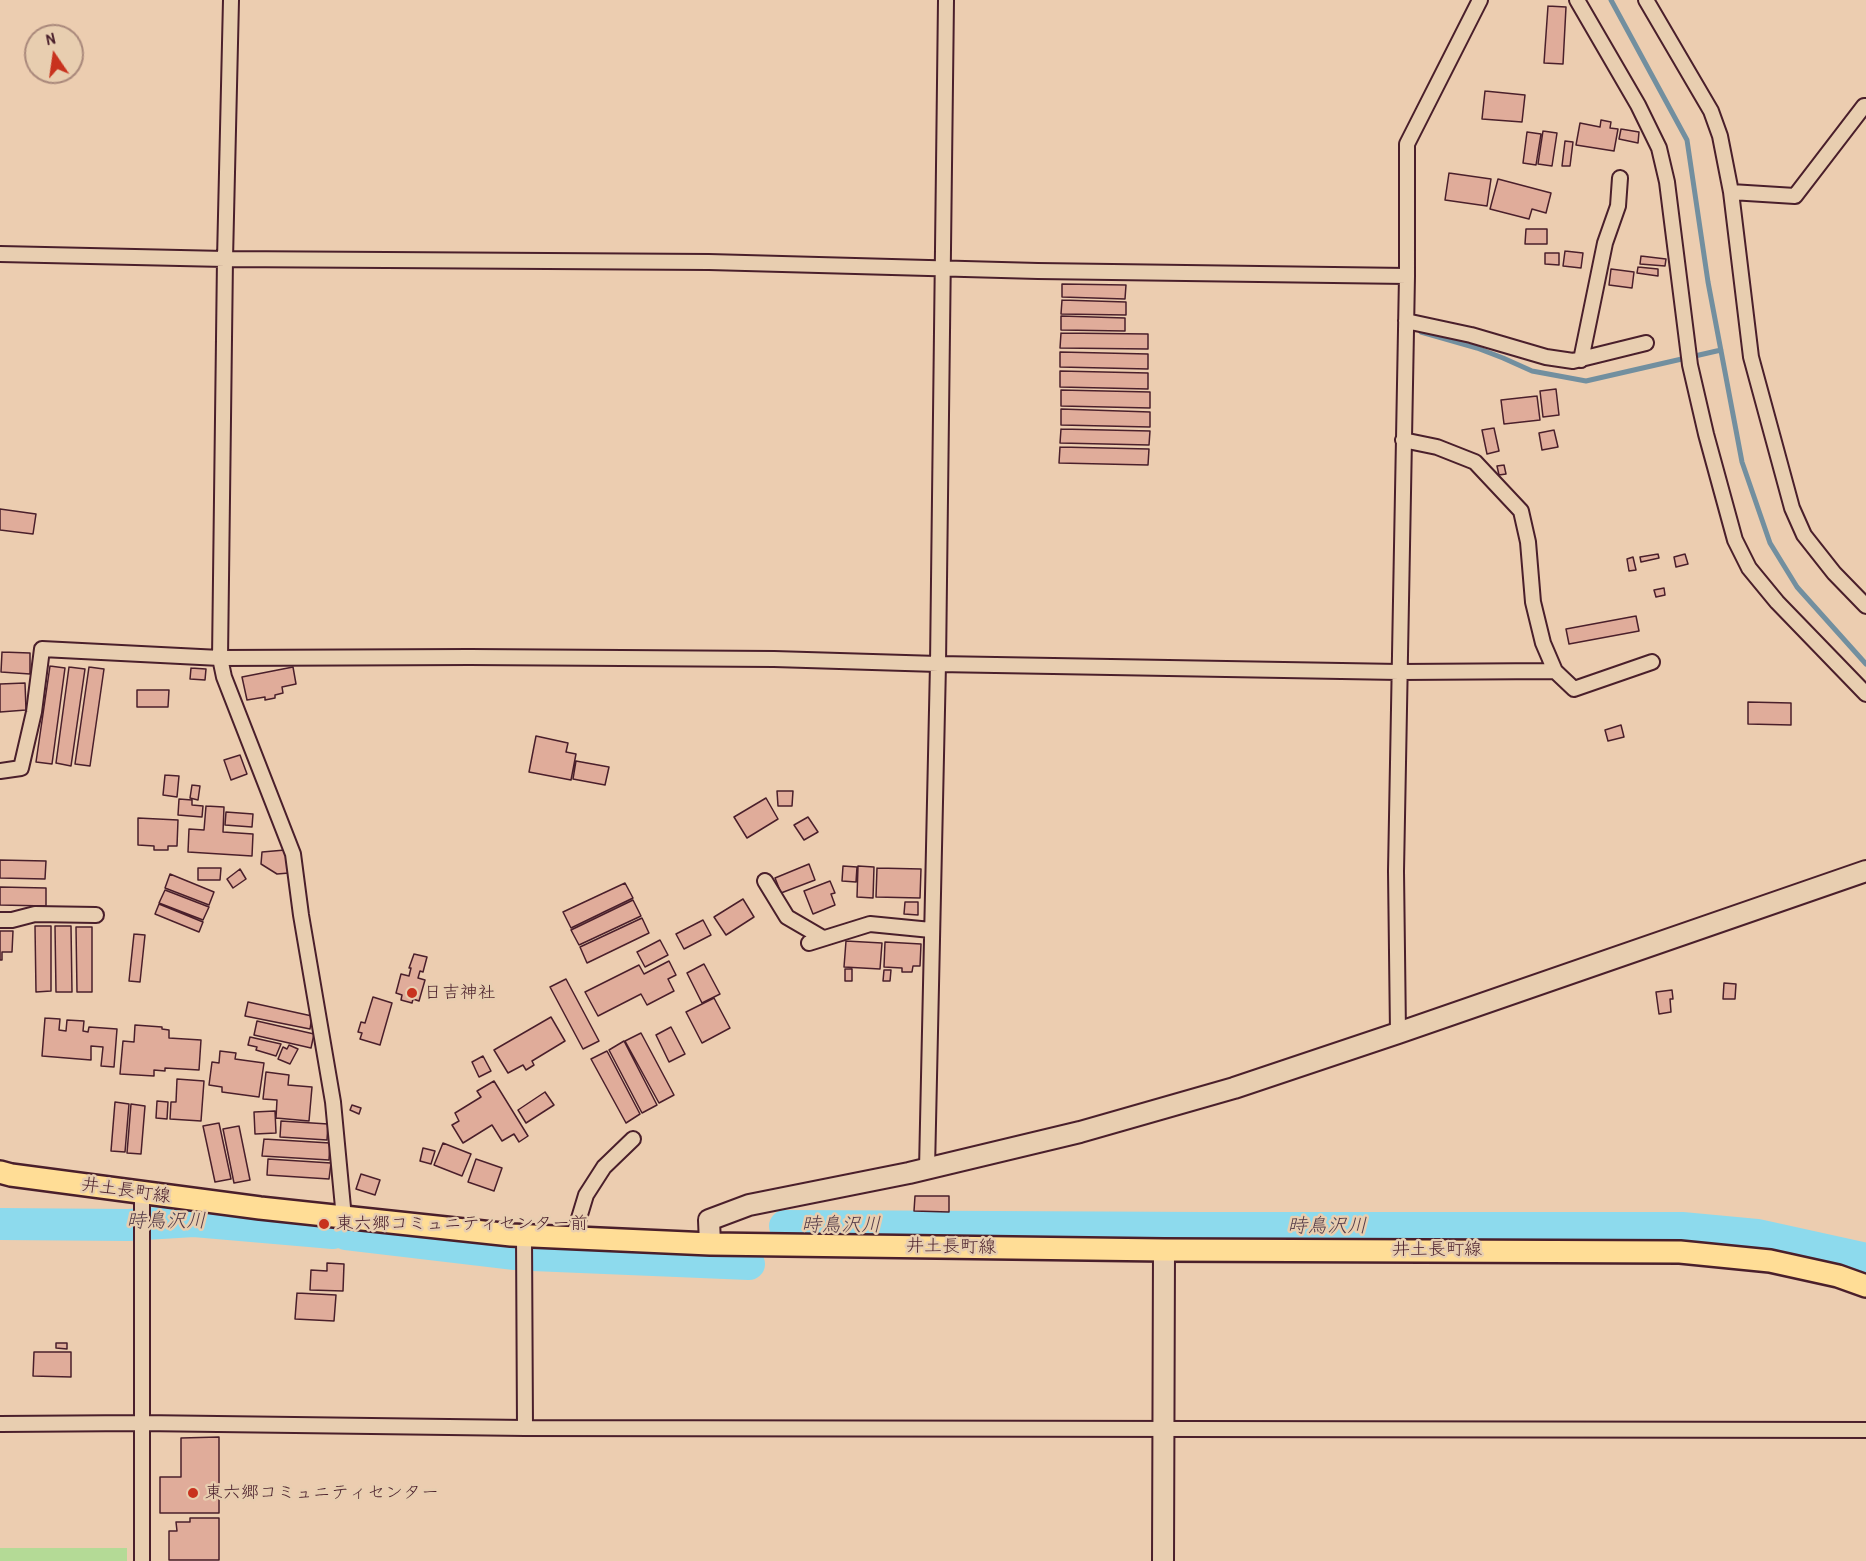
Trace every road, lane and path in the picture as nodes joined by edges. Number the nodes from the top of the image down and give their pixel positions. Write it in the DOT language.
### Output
graph roads {
  1 [pos="231,0"];
  2 [pos="946,0"];
  3 [pos="1480,0"];
  4 [pos="1577,0"];
  5 [pos="1646,0"];
  6 [pos="1866,106"];
  7 [pos="1620,178"];
  8 [pos="1731,192"];
  9 [pos="0,254"];
  10 [pos="225,259"];
  11 [pos="942,268"];
  12 [pos="1407,276"];
  13 [pos="1406,321"];
  14 [pos="1646,343"];
  15 [pos="1581,360"];
  16 [pos="1403,440"];
  17 [pos="1866,606"];
  18 [pos="220,658"];
  19 [pos="1652,662"];
  20 [pos="938,664"];
  21 [pos="1555,671"];
  22 [pos="1399,672"];
  23 [pos="1866,694"];
  24 [pos="0,771"];
  25 [pos="1866,871"];
  26 [pos="765,881"];
  27 [pos="96,915"];
  28 [pos="0,920"];
  29 [pos="931,930"];
  30 [pos="823,938"];
  31 [pos="809,943"];
  32 [pos="1398,1033"];
  33 [pos="633,1139"];
  34 [pos="927,1169"];
  35 [pos="0,1172"];
  36 [pos="142,1203"];
  37 [pos="344,1218"];
  38 [pos="524,1236"];
  39 [pos="573,1238"];
  40 [pos="710,1244"];
  41 [pos="1164,1250"];
  42 [pos="1866,1286"];
  43 [pos="141,1423"];
  44 [pos="0,1424"];
  45 [pos="525,1428"];
  46 [pos="1163,1430"];
  47 [pos="1866,1430"];
  48 [pos="142,1561"];
  49 [pos="1163,1561"];
  1 -- 10 [label="street"];
  2 -- 11 [label="street"];
  3 -- 12 [label="street"];
  4 -- 23 [label="street"];
  5 -- 8 [label="street"];
  6 -- 8 [label="street"];
  7 -- 15 [label="street"];
  8 -- 17 [label="street"];
  9 -- 10 [label="street"];
  10 -- 11 [label="street"];
  10 -- 18 [label="street"];
  11 -- 12 [label="street"];
  11 -- 20 [label="street"];
  12 -- 13 [label="street"];
  13 -- 15 [label="street"];
  13 -- 16 [label="street"];
  14 -- 15 [label="street"];
  16 -- 21 [label="street"];
  16 -- 22 [label="street"];
  18 -- 20 [label="street"];
  18 -- 24 [label="street"];
  18 -- 37 [label="street"];
  19 -- 21 [label="street"];
  20 -- 22 [label="street"];
  20 -- 29 [label="street"];
  21 -- 22 [label="street"];
  22 -- 32 [label="street"];
  25 -- 32 [label="street"];
  26 -- 30 [label="street"];
  27 -- 28 [label="street"];
  29 -- 30 [label="street"];
  29 -- 34 [label="street"];
  30 -- 31 [label="street"];
  32 -- 34 [label="street"];
  33 -- 39 [label="street"];
  34 -- 40 [label="street"];
  35 -- 36 [label="main road, 井土長町線"];
  36 -- 37 [label="main road, 井土長町線"];
  36 -- 43 [label="street"];
  37 -- 38 [label="main road, 井土長町線"];
  38 -- 39 [label="main road, 井土長町線"];
  38 -- 45 [label="street"];
  39 -- 40 [label="main road, 井土長町線"];
  40 -- 41 [label="main road, 井土長町線"];
  41 -- 42 [label="main road, 井土長町線"];
  41 -- 46 [label="street"];
  43 -- 44 [label="street"];
  43 -- 45 [label="street"];
  43 -- 48 [label="street"];
  45 -- 46 [label="street"];
  46 -- 47 [label="street"];
  46 -- 49 [label="street"];
}
